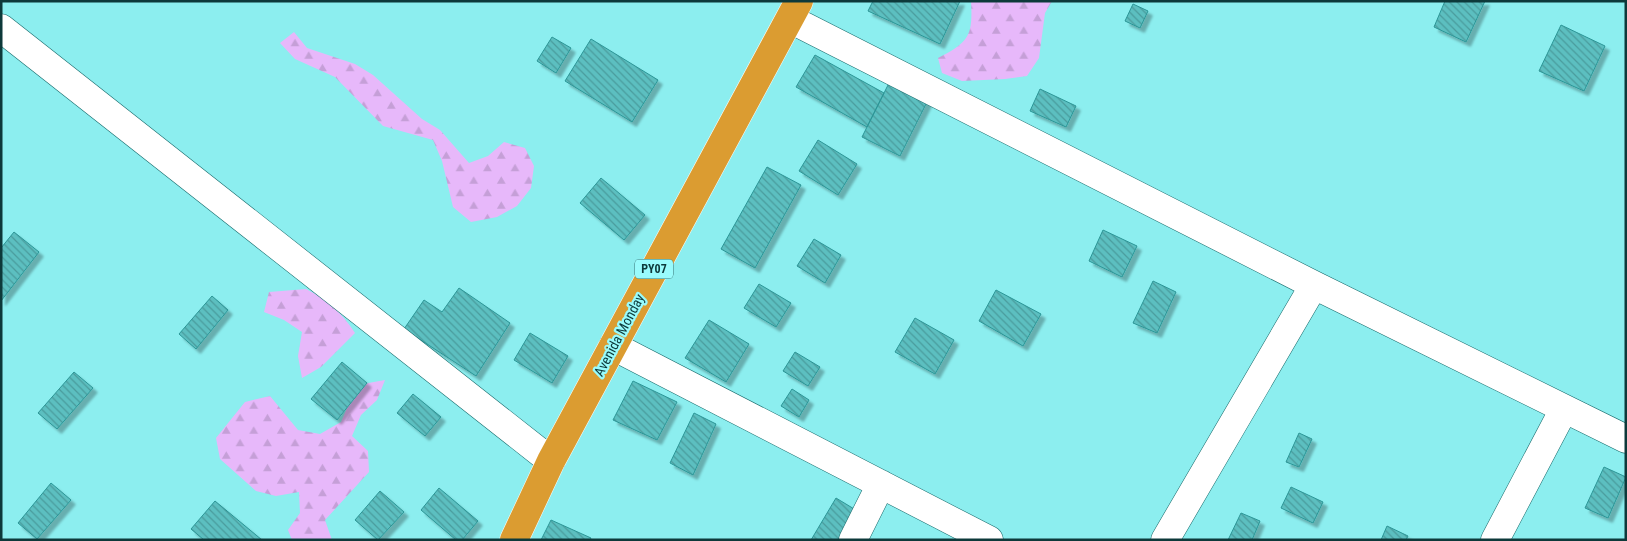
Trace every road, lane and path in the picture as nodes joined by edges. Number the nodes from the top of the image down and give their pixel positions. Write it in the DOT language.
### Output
graph roads {
  1 [pos="795,10"];
  2 [pos="1,28"];
  3 [pos="1314,285"];
  4 [pos="613,346"];
  5 [pos="1564,409"];
  6 [pos="1626,439"];
  7 [pos="551,461"];
  8 [pos="881,484"];
  9 [pos="514,540"];
  10 [pos="854,540"];
  11 [pos="988,540"];
  12 [pos="1165,540"];
  13 [pos="1495,540"];
  1 -- 3 [label="street"];
  1 -- 4 [label="highway, Avenida Monday / PY07"];
  2 -- 7 [label="street"];
  3 -- 5 [label="street"];
  3 -- 12 [label="street"];
  4 -- 7 [label="highway, Avenida Monday / PY07"];
  4 -- 8 [label="street"];
  5 -- 6 [label="street"];
  5 -- 13 [label="street"];
  7 -- 9 [label="highway, Avenida Monday / PY07"];
  8 -- 10 [label="street"];
  8 -- 11 [label="street"];
}
